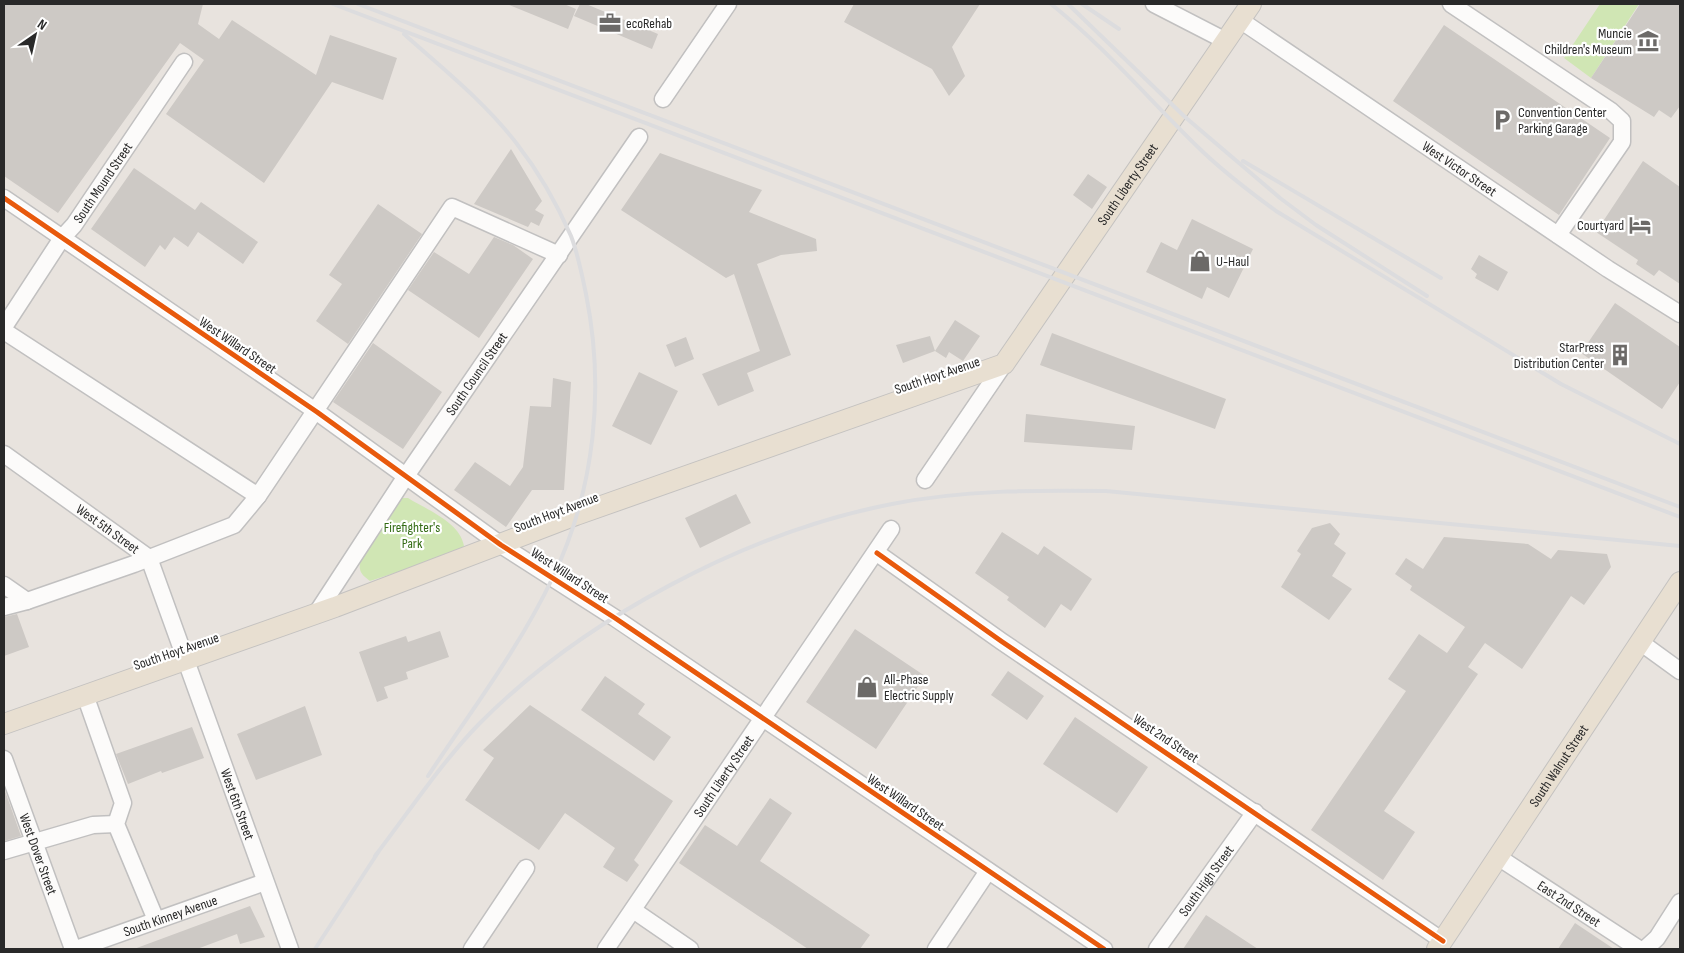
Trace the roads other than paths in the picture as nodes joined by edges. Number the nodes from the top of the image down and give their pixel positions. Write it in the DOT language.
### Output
graph roads {
  1 [pos="728,4"];
  2 [pos="1154,4"];
  3 [pos="1451,4"];
  4 [pos="1245,12"];
  5 [pos="1226,40"];
  6 [pos="184,62"];
  7 [pos="663,99"];
  8 [pos="639,137"];
  9 [pos="4,198"];
  10 [pos="1558,235"];
  11 [pos="62,238"];
  12 [pos="559,255"];
  13 [pos="1680,314"];
  14 [pos="4,326"];
  15 [pos="4,331"];
  16 [pos="1004,364"];
  17 [pos="317,412"];
  18 [pos="4,454"];
  19 [pos="406,476"];
  20 [pos="925,480"];
  21 [pos="258,496"];
  22 [pos="892,529"];
  23 [pos="501,544"];
  24 [pos="876,553"];
  25 [pos="148,558"];
  26 [pos="1680,582"];
  27 [pos="4,585"];
  28 [pos="27,601"];
  29 [pos="4,607"];
  30 [pos="316,614"];
  31 [pos="1640,642"];
  32 [pos="186,659"];
  33 [pos="1680,671"];
  34 [pos="85,695"];
  35 [pos="763,718"];
  36 [pos="4,724"];
  37 [pos="4,759"];
  38 [pos="1254,812"];
  39 [pos="116,824"];
  40 [pos="34,842"];
  41 [pos="4,852"];
  42 [pos="1498,857"];
  43 [pos="526,868"];
  44 [pos="988,871"];
  45 [pos="265,882"];
  46 [pos="1680,902"];
  47 [pos="633,910"];
  48 [pos="156,920"];
  49 [pos="1440,945"];
  50 [pos="74,949"];
  51 [pos="290,949"];
  52 [pos="472,949"];
  53 [pos="606,949"];
  54 [pos="690,949"];
  55 [pos="936,949"];
  56 [pos="1104,949"];
  57 [pos="1157,949"];
  58 [pos="1639,949"];
  59 [pos="1645,949"];
  1 -- 7 [label="street"];
  2 -- 5 [label="street"];
  3 -- 10 [label="street"];
  4 -- 5 [label="main road, South Liberty Street"];
  4 -- 10 [label="street, West Victor Street"];
  5 -- 16 [label="main road, South Liberty Street"];
  6 -- 11 [label="street, South Mound Street"];
  8 -- 12 [label="street, South Council Street"];
  9 -- 11 [label="street, West Willard Street"];
  10 -- 13 [label="street, West Victor Street"];
  11 -- 14 [label="street, South Mound Street"];
  11 -- 17 [label="street, West Willard Street"];
  12 -- 17 [label="street"];
  12 -- 19 [label="street, South Council Street"];
  15 -- 21 [label="street"];
  16 -- 20 [label="street"];
  16 -- 23 [label="main road, South Hoyt Avenue"];
  17 -- 19 [label="street, West Willard Street"];
  17 -- 21 [label="street"];
  18 -- 25 [label="street, West 5th Street"];
  19 -- 23 [label="street, West Willard Street"];
  19 -- 30 [label="street, South Council Street"];
  21 -- 25 [label="street"];
  22 -- 24 [label="street, South Liberty Street"];
  23 -- 30 [label="main road, South Hoyt Avenue"];
  23 -- 35 [label="street, West Willard Street"];
  24 -- 35 [label="street, South Liberty Street"];
  24 -- 38 [label="street, West 2nd Street"];
  25 -- 28 [label="street"];
  25 -- 32 [label="street, West 5th Street"];
  26 -- 31 [label="main road, South Walnut Street"];
  27 -- 28 [label="street"];
  28 -- 29 [label="street"];
  30 -- 32 [label="main road, South Hoyt Avenue"];
  31 -- 33 [label="street"];
  31 -- 42 [label="main road, South Walnut Street"];
  32 -- 34 [label="main road, South Hoyt Avenue"];
  32 -- 45 [label="street, West 6th Street"];
  34 -- 36 [label="main road, South Hoyt Avenue"];
  34 -- 39 [label="street"];
  35 -- 44 [label="street, West Willard Street"];
  35 -- 47 [label="street, South Liberty Street"];
  37 -- 40 [label="street, West Dover Street"];
  38 -- 49 [label="street, West 2nd Street"];
  38 -- 57 [label="street, South High Street"];
  39 -- 40 [label="street"];
  39 -- 48 [label="street"];
  40 -- 41 [label="street"];
  40 -- 50 [label="street, West Dover Street"];
  42 -- 49 [label="main road, South Walnut Street"];
  42 -- 58 [label="street, East 2nd Street"];
  43 -- 52 [label="street"];
  44 -- 55 [label="street"];
  44 -- 56 [label="street, West Willard Street"];
  45 -- 48 [label="street, South Kinney Avenue"];
  45 -- 51 [label="street, West 6th Street"];
  46 -- 59 [label="street"];
  47 -- 53 [label="street, South Liberty Street"];
  47 -- 54 [label="street"];
  48 -- 50 [label="street, South Kinney Avenue"];
}
